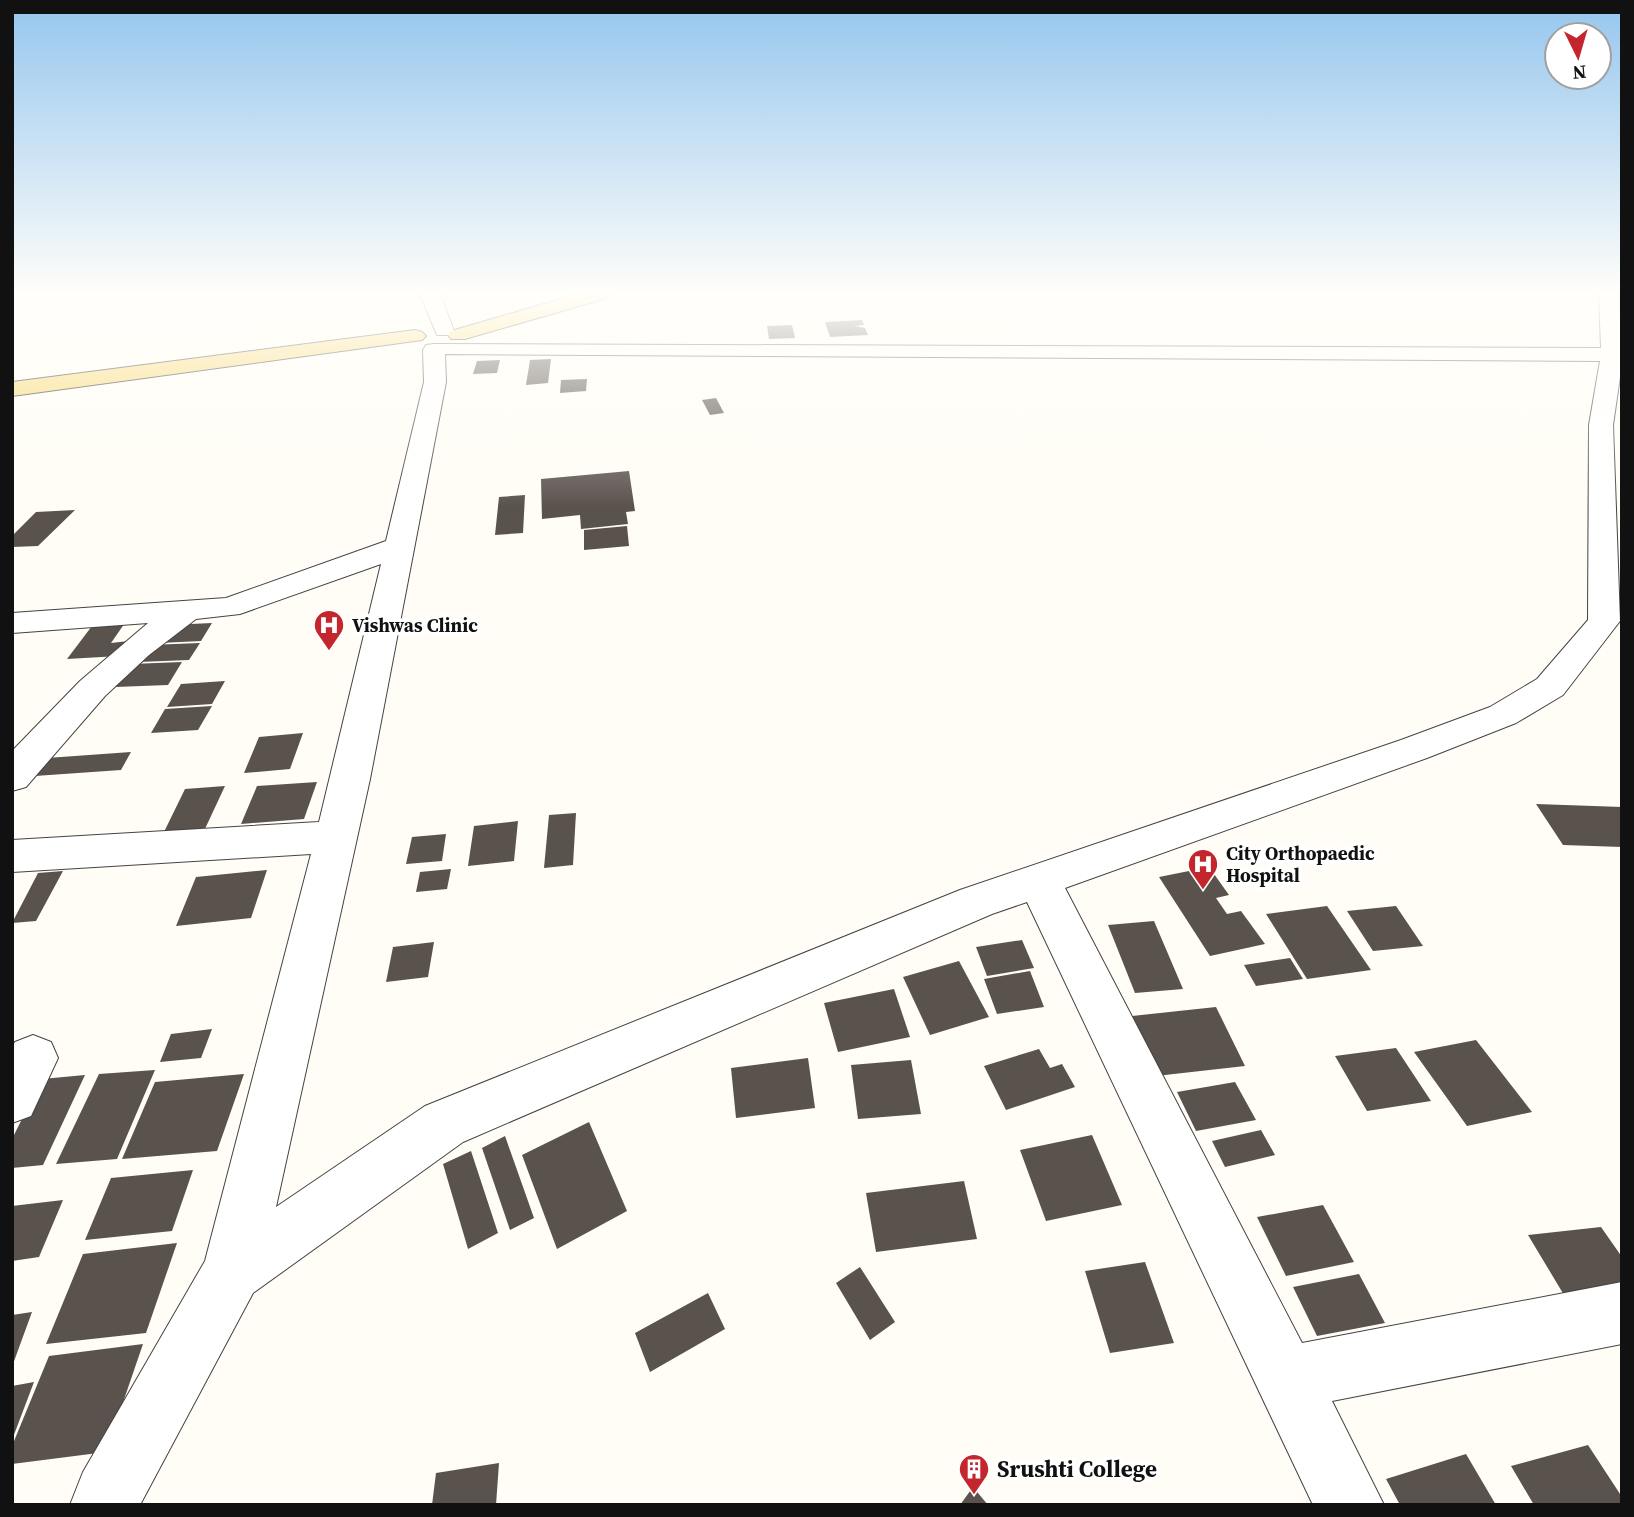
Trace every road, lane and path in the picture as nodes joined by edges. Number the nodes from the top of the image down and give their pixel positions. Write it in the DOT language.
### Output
graph roads {
  1 [pos="225,365"];
  2 [pos="258,365"];
  3 [pos="435,365"];
  4 [pos="1617,365"];
  5 [pos="12,389"];
  6 [pos="12,400"];
  7 [pos="400,546"];
  8 [pos="185,612"];
  9 [pos="12,623"];
  10 [pos="12,778"];
  11 [pos="334,837"];
  12 [pos="12,856"];
  13 [pos="1038,879"];
  14 [pos="232,1272"];
  15 [pos="1622,1313"];
  16 [pos="1286,1378"];
  17 [pos="99,1502"];
  18 [pos="1349,1505"];
  1 -- 5 [label="main road"];
  2 -- 6 [label="main road"];
  3 -- 7 [label="street"];
  4 -- 13 [label="street"];
  7 -- 8 [label="street"];
  7 -- 11 [label="street"];
  8 -- 9 [label="street"];
  8 -- 10 [label="street"];
  11 -- 12 [label="street"];
  11 -- 14 [label="street"];
  13 -- 14 [label="street"];
  13 -- 16 [label="street"];
  14 -- 17 [label="street"];
  15 -- 16 [label="street"];
  16 -- 18 [label="street"];
}
